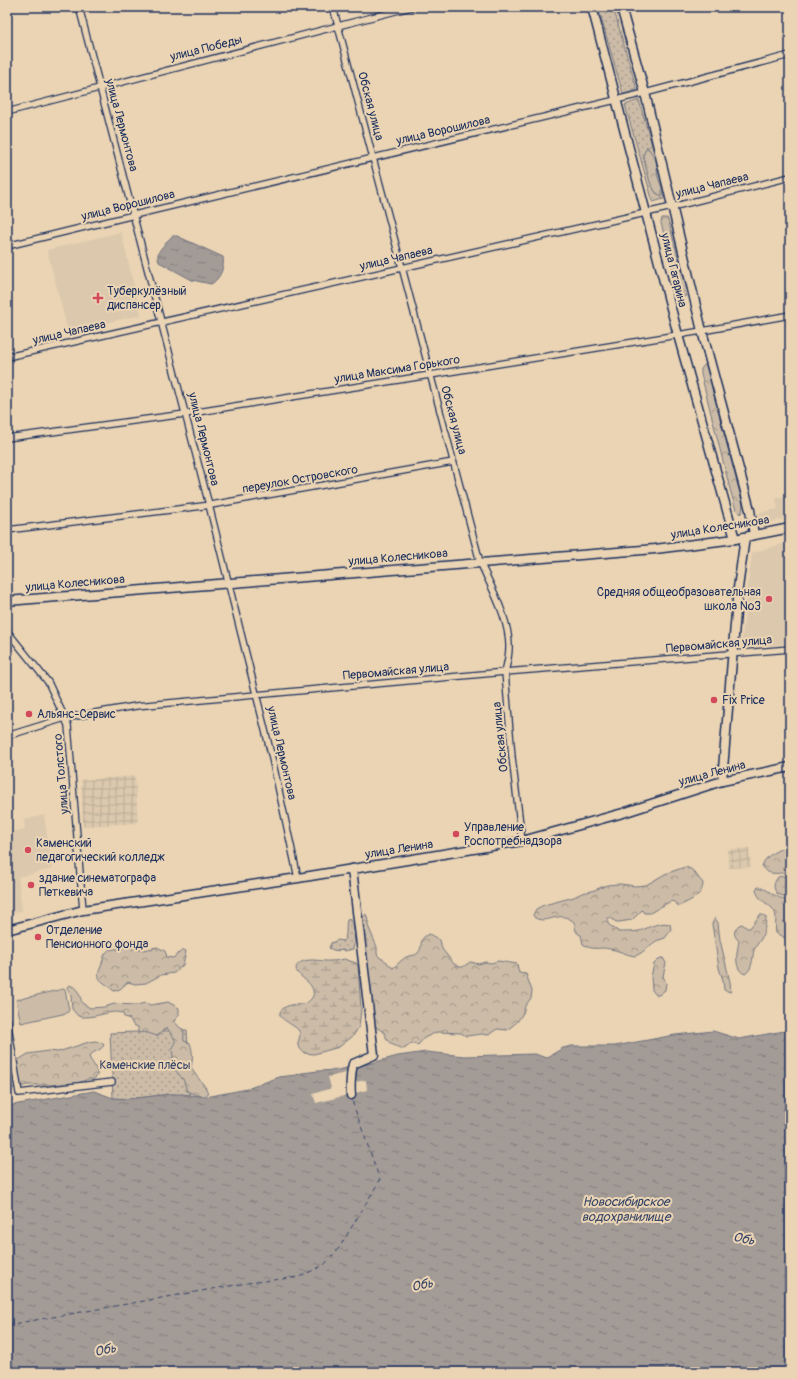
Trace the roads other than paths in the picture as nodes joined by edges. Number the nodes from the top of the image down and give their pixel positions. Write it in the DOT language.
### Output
graph roads {
  1 [pos="79,7"];
  2 [pos="333,7"];
  3 [pos="412,7"];
  4 [pos="592,7"];
  5 [pos="621,7"];
  6 [pos="338,26"];
  7 [pos="790,55"];
  8 [pos="100,87"];
  9 [pos="645,93"];
  10 [pos="616,100"];
  11 [pos="7,112"];
  12 [pos="374,158"];
  13 [pos="790,177"];
  14 [pos="672,207"];
  15 [pos="647,212"];
  16 [pos="134,215"];
  17 [pos="7,246"];
  18 [pos="402,268"];
  19 [pos="790,315"];
  20 [pos="162,322"];
  21 [pos="702,331"];
  22 [pos="678,335"];
  23 [pos="7,357"];
  24 [pos="430,375"];
  25 [pos="186,414"];
  26 [pos="7,438"];
  27 [pos="453,462"];
  28 [pos="209,506"];
  29 [pos="790,528"];
  30 [pos="7,530"];
  31 [pos="754,535"];
  32 [pos="745,537"];
  33 [pos="735,539"];
  34 [pos="480,562"];
  35 [pos="228,582"];
  36 [pos="7,601"];
  37 [pos="7,631"];
  38 [pos="790,649"];
  39 [pos="733,654"];
  40 [pos="505,672"];
  41 [pos="256,695"];
  42 [pos="65,718"];
  43 [pos="7,736"];
  44 [pos="790,767"];
  45 [pos="722,780"];
  46 [pos="522,841"];
  47 [pos="352,869"];
  48 [pos="298,878"];
  49 [pos="83,910"];
  50 [pos="7,930"];
  51 [pos="7,1019"];
  52 [pos="112,1082"];
  53 [pos="351,1095"];
  1 -- 8 [label="street, улица Лермонтова"];
  2 -- 6 [label="street, Обская улица"];
  3 -- 6 [label="street, улица Победы"];
  4 -- 10 [label="street, улица Гагарина"];
  5 -- 9 [label="street, улица Гагарина"];
  6 -- 8 [label="street, улица Победы"];
  6 -- 12 [label="street, Обская улица"];
  7 -- 9 [label="street, улица Ворошилова"];
  8 -- 11 [label="street, улица Победы"];
  8 -- 16 [label="street, улица Лермонтова"];
  9 -- 10 [label="street, улица Ворошилова"];
  9 -- 14 [label="street, улица Гагарина"];
  10 -- 12 [label="street, улица Ворошилова"];
  10 -- 15 [label="street, улица Гагарина"];
  12 -- 16 [label="street, улица Ворошилова"];
  12 -- 18 [label="street, Обская улица"];
  13 -- 14 [label="street, улица Чапаева"];
  14 -- 15 [label="street, улица Чапаева"];
  14 -- 21 [label="street, улица Гагарина"];
  15 -- 18 [label="street, улица Чапаева"];
  15 -- 22 [label="street, улица Гагарина"];
  16 -- 17 [label="street, улица Ворошилова"];
  16 -- 20 [label="street, улица Лермонтова"];
  18 -- 20 [label="street, улица Чапаева"];
  18 -- 24 [label="street, Обская улица"];
  19 -- 21 [label="street, улица Максима Горького"];
  20 -- 23 [label="street, улица Чапаева"];
  20 -- 25 [label="street, улица Лермонтова"];
  21 -- 22 [label="street, улица Максима Горького"];
  21 -- 31 [label="street, улица Гагарина"];
  22 -- 24 [label="street, улица Максима Горького"];
  22 -- 33 [label="street, улица Гагарина"];
  24 -- 25 [label="street, улица Максима Горького"];
  24 -- 27 [label="street, Обская улица"];
  25 -- 26 [label="street, улица Максима Горького"];
  25 -- 28 [label="street, улица Лермонтова"];
  27 -- 28 [label="street, переулок Островского"];
  27 -- 34 [label="street, Обская улица"];
  28 -- 30 [label="street, переулок Островского"];
  28 -- 35 [label="street, улица Лермонтова"];
  29 -- 31 [label="street, улица Колесникова"];
  31 -- 32 [label="street, улица Колесникова"];
  32 -- 33 [label="street, улица Колесникова"];
  32 -- 39 [label="street"];
  33 -- 34 [label="street, улица Колесникова"];
  34 -- 35 [label="street, улица Колесникова"];
  34 -- 40 [label="street, Обская улица"];
  35 -- 36 [label="street, улица Колесникова"];
  35 -- 41 [label="street, улица Лермонтова"];
  37 -- 42 [label="street, улица Толстого"];
  38 -- 39 [label="street, Первомайская улица"];
  39 -- 40 [label="street, Первомайская улица"];
  39 -- 45 [label="street"];
  40 -- 41 [label="street, Первомайская улица"];
  40 -- 46 [label="street, Обская улица"];
  41 -- 42 [label="street, Первомайская улица"];
  41 -- 48 [label="street, улица Лермонтова"];
  42 -- 43 [label="street, Первомайская улица"];
  42 -- 49 [label="street, улица Толстого"];
  44 -- 45 [label="street, улица Ленина"];
  45 -- 46 [label="street, улица Ленина"];
  46 -- 47 [label="street, улица Ленина"];
  47 -- 48 [label="street, улица Ленина"];
  47 -- 53 [label="street"];
  48 -- 49 [label="street, улица Ленина"];
  49 -- 50 [label="street, улица Ленина"];
  51 -- 52 [label="street"];
}
